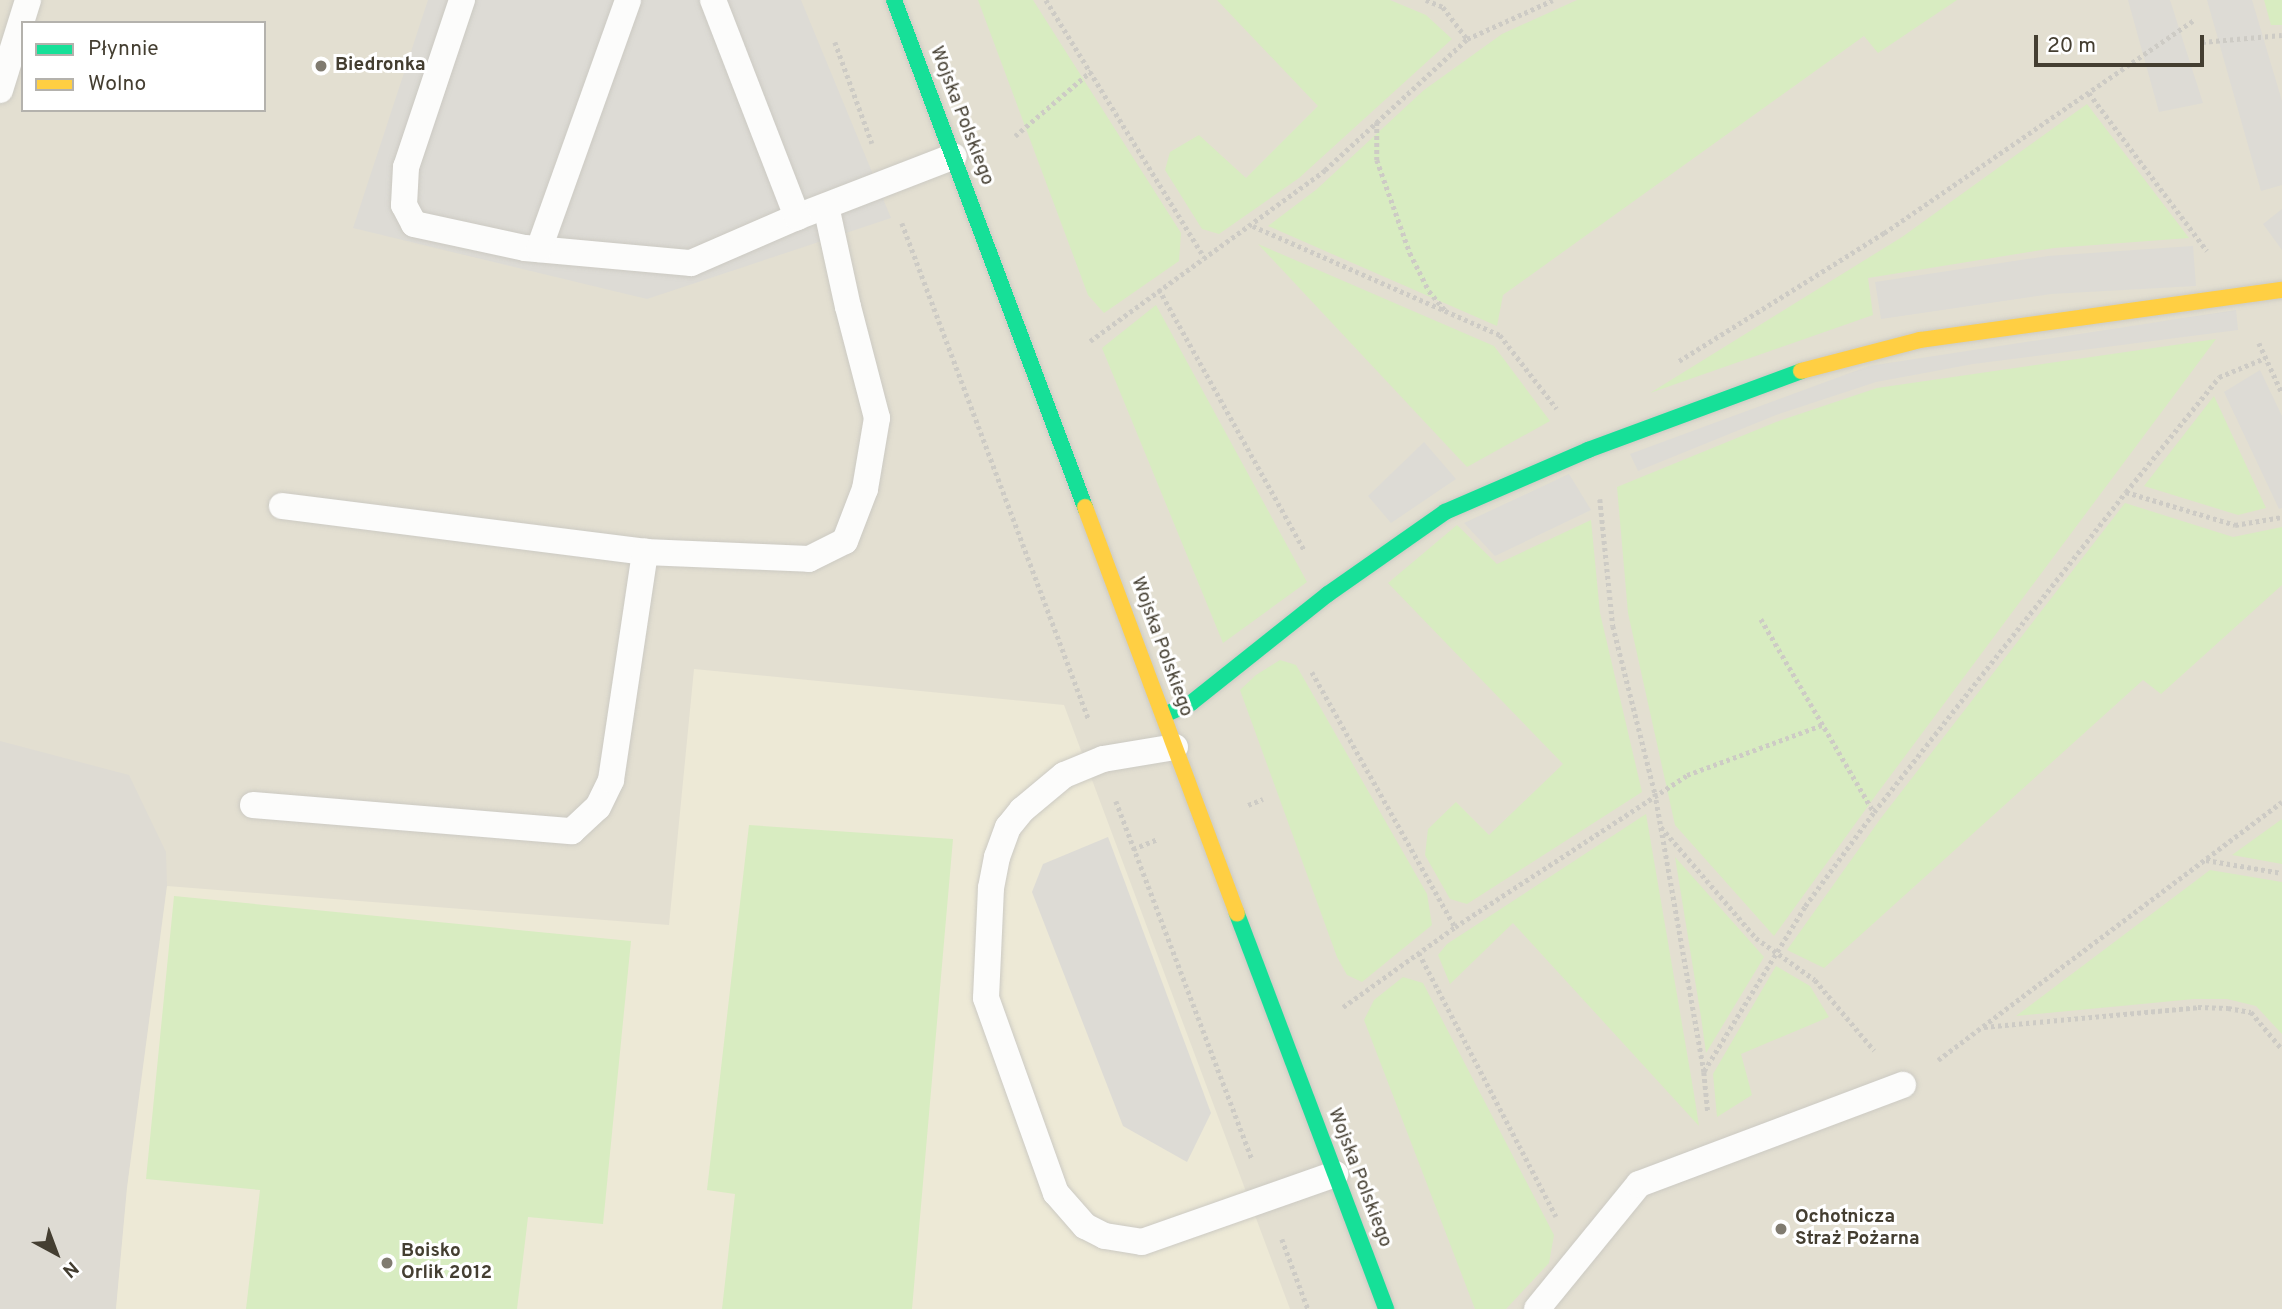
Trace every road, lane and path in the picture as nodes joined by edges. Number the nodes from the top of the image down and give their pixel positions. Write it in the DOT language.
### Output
graph roads {
  1 [pos="28,0"];
  2 [pos="462,0"];
  3 [pos="628,0"];
  4 [pos="713,0"];
  5 [pos="1046,0"];
  6 [pos="1426,0"];
  7 [pos="1446,0"];
  8 [pos="1553,0"];
  9 [pos="900,2"];
  10 [pos="1443,7"];
  11 [pos="2194,20"];
  12 [pos="21,21"];
  13 [pos="21,22"];
  14 [pos="2282,35"];
  15 [pos="1467,39"];
  16 [pos="835,42"];
  17 [pos="2202,42"];
  18 [pos="1091,71"];
  19 [pos="0,90"];
  20 [pos="2089,93"];
  21 [pos="1377,122"];
  22 [pos="1015,136"];
  23 [pos="954,156"];
  24 [pos="887,183"];
  25 [pos="826,206"];
  26 [pos="797,216"];
  27 [pos="1253,226"];
  28 [pos="539,249"];
  29 [pos="1204,257"];
  30 [pos="1159,289"];
  31 [pos="2282,290"];
  32 [pos="2242,297"];
  33 [pos="1446,312"];
  34 [pos="1090,341"];
  35 [pos="2265,358"];
  36 [pos="1676,363"];
  37 [pos="1588,450"];
  38 [pos="2126,492"];
  39 [pos="282,506"];
  40 [pos="2282,517"];
  41 [pos="645,552"];
  42 [pos="1328,594"];
  43 [pos="1761,619"];
  44 [pos="1286,626"];
  45 [pos="1164,715"];
  46 [pos="1822,724"];
  47 [pos="1175,747"];
  48 [pos="1103,759"];
  49 [pos="1655,793"];
  50 [pos="2282,802"];
  51 [pos="253,805"];
  52 [pos="1874,813"];
  53 [pos="1660,827"];
  54 [pos="2205,859"];
  55 [pos="2282,873"];
  56 [pos="1455,927"];
  57 [pos="1775,951"];
  58 [pos="1419,953"];
  59 [pos="1343,1006"];
  60 [pos="1983,1027"];
  61 [pos="2282,1049"];
  62 [pos="1704,1072"];
  63 [pos="1903,1085"];
  64 [pos="1712,1155"];
  65 [pos="1335,1174"];
  66 [pos="1268,1200"];
  67 [pos="1585,1250"];
  68 [pos="1308,1309"];
  69 [pos="1386,1309"];
  70 [pos="1537,1309"];
  1 -- 12 [label="lane"];
  2 -- 28 [label="lane"];
  3 -- 28 [label="lane"];
  4 -- 26 [label="lane"];
  5 -- 18 [label="path"];
  6 -- 10 [label="path"];
  7 -- 10 [label="path"];
  8 -- 15 [label="path"];
  9 -- 23 [label="street, Wojska Polskiego"];
  10 -- 15 [label="path"];
  11 -- 20 [label="path"];
  13 -- 19 [label="lane"];
  14 -- 17 [label="path"];
  15 -- 21 [label="path"];
  16 -- 24 [label="path"];
  18 -- 22 [label="path"];
  18 -- 29 [label="path"];
  20 -- 32 [label="path"];
  20 -- 36 [label="path"];
  21 -- 27 [label="path"];
  21 -- 33 [label="path"];
  23 -- 24 [label="lane"];
  23 -- 45 [label="street, Wojska Polskiego"];
  24 -- 25 [label="lane"];
  24 -- 48 [label="path"];
  25 -- 26 [label="lane"];
  25 -- 41 [label="lane"];
  26 -- 28 [label="lane"];
  27 -- 29 [label="path"];
  27 -- 33 [label="path"];
  29 -- 30 [label="path"];
  30 -- 34 [label="path"];
  30 -- 42 [label="path"];
  31 -- 32 [label="street"];
  32 -- 37 [label="street"];
  33 -- 37 [label="path"];
  35 -- 38 [label="path"];
  37 -- 42 [label="street"];
  37 -- 49 [label="path"];
  38 -- 40 [label="path"];
  38 -- 52 [label="path"];
  39 -- 41 [label="lane"];
  41 -- 51 [label="lane"];
  42 -- 44 [label="street"];
  43 -- 46 [label="path"];
  44 -- 45 [label="street"];
  44 -- 56 [label="path"];
  45 -- 47 [label="street, Wojska Polskiego"];
  46 -- 49 [label="path"];
  46 -- 52 [label="path"];
  47 -- 48 [label="lane"];
  47 -- 65 [label="street, Wojska Polskiego"];
  48 -- 66 [label="path"];
  48 -- 66 [label="lane"];
  49 -- 53 [label="path"];
  49 -- 56 [label="path"];
  50 -- 54 [label="path"];
  52 -- 57 [label="path"];
  53 -- 57 [label="path"];
  53 -- 62 [label="path"];
  54 -- 55 [label="path"];
  54 -- 60 [label="path"];
  56 -- 58 [label="path"];
  57 -- 62 [label="path"];
  57 -- 63 [label="path"];
  58 -- 59 [label="path"];
  58 -- 67 [label="path"];
  60 -- 61 [label="path"];
  60 -- 63 [label="path"];
  62 -- 64 [label="path"];
  63 -- 64 [label="lane"];
  64 -- 67 [label="lane"];
  65 -- 66 [label="lane"];
  65 -- 69 [label="street, Wojska Polskiego"];
  66 -- 68 [label="path"];
  67 -- 70 [label="lane"];
}
